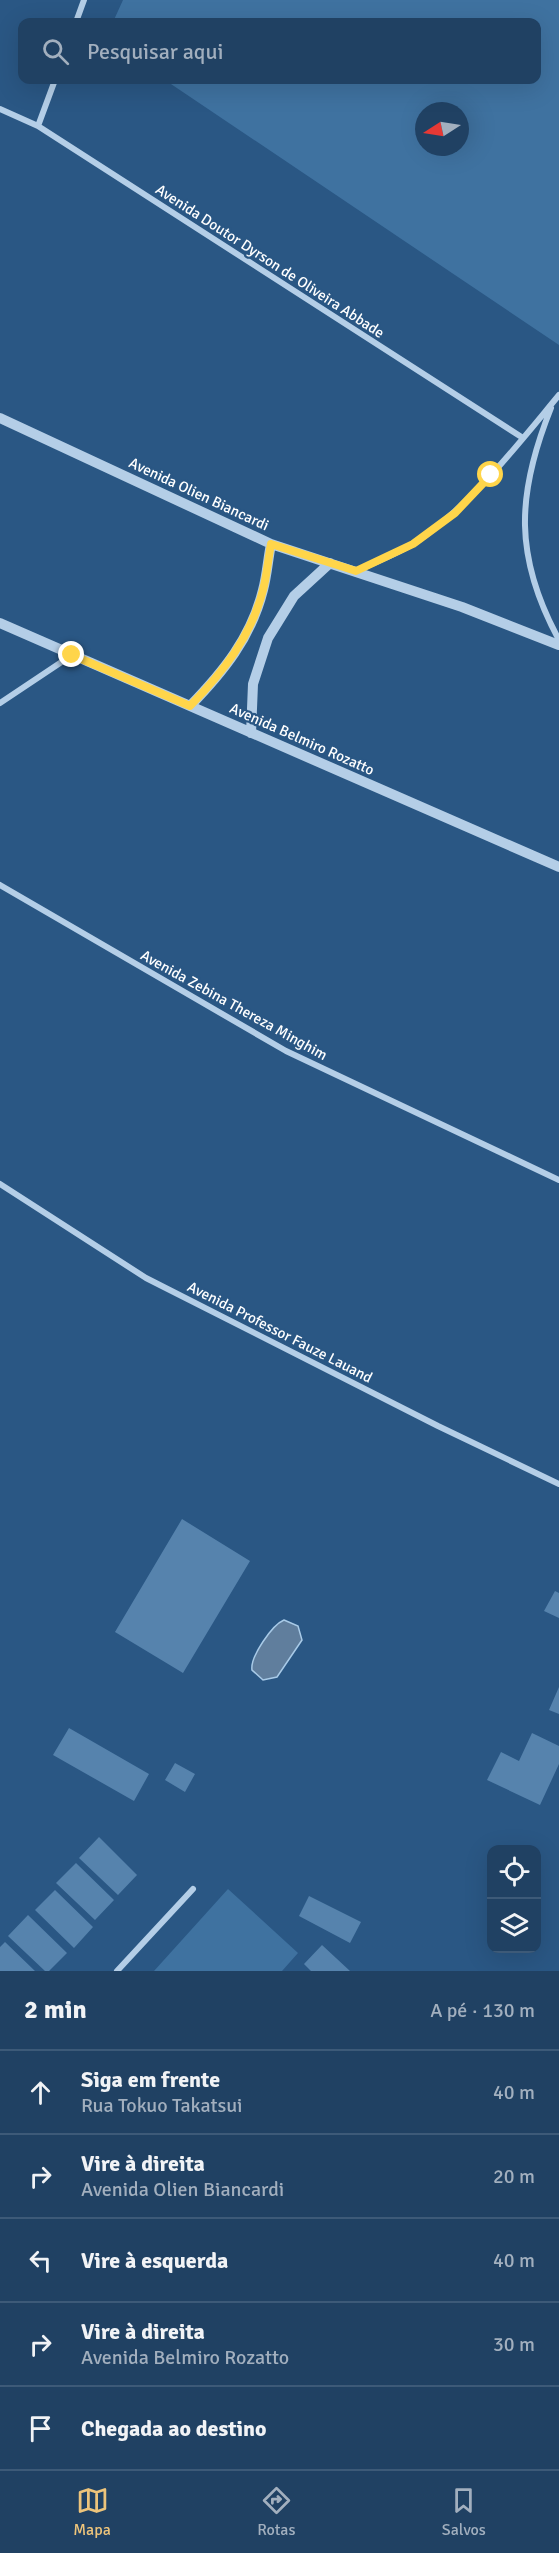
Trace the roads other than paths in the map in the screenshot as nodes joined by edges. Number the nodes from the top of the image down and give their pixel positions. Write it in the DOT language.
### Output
graph roads {
  1 [pos="84,0"];
  2 [pos="77,18"];
  3 [pos="54,84"];
  4 [pos="0,109"];
  5 [pos="38,126"];
  6 [pos="559,395"];
  7 [pos="553,402"];
  8 [pos="0,418"];
  9 [pos="523,438"];
  10 [pos="271,544"];
  11 [pos="330,563"];
  12 [pos="356,571"];
  13 [pos="0,623"];
  14 [pos="559,640"];
  15 [pos="559,645"];
  16 [pos="72,655"];
  17 [pos="0,704"];
  18 [pos="190,706"];
  19 [pos="251,733"];
  20 [pos="559,867"];
  21 [pos="0,885"];
  22 [pos="559,1180"];
  23 [pos="0,1184"];
  24 [pos="559,1484"];
  25 [pos="193,1889"];
  26 [pos="117,1971"];
  1 -- 2 [label="street"];
  3 -- 5 [label="street"];
  4 -- 5 [label="street, Avenida Doutor Dyrson de Oliveira Abbade"];
  5 -- 9 [label="street, Avenida Doutor Dyrson de Oliveira Abbade"];
  6 -- 7 [label="street"];
  7 -- 9 [label="street"];
  7 -- 14 [label="street"];
  8 -- 10 [label="street, Avenida Olien Biancardi"];
  9 -- 12 [label="street"];
  10 -- 11 [label="street, Avenida Olien Biancardi"];
  10 -- 18 [label="street"];
  11 -- 12 [label="street, Avenida Olien Biancardi"];
  11 -- 19 [label="street"];
  12 -- 15 [label="street, Avenida Olien Biancardi"];
  13 -- 16 [label="street, Avenida Belmiro Rozatto"];
  16 -- 17 [label="street"];
  16 -- 18 [label="street, Avenida Belmiro Rozatto"];
  18 -- 19 [label="street, Avenida Belmiro Rozatto"];
  19 -- 20 [label="street, Avenida Belmiro Rozatto"];
  21 -- 22 [label="street, Avenida Zebina Thereza Minghim"];
  23 -- 24 [label="street, Avenida Professor Fauze Lauand"];
  25 -- 26 [label="street"];
}
